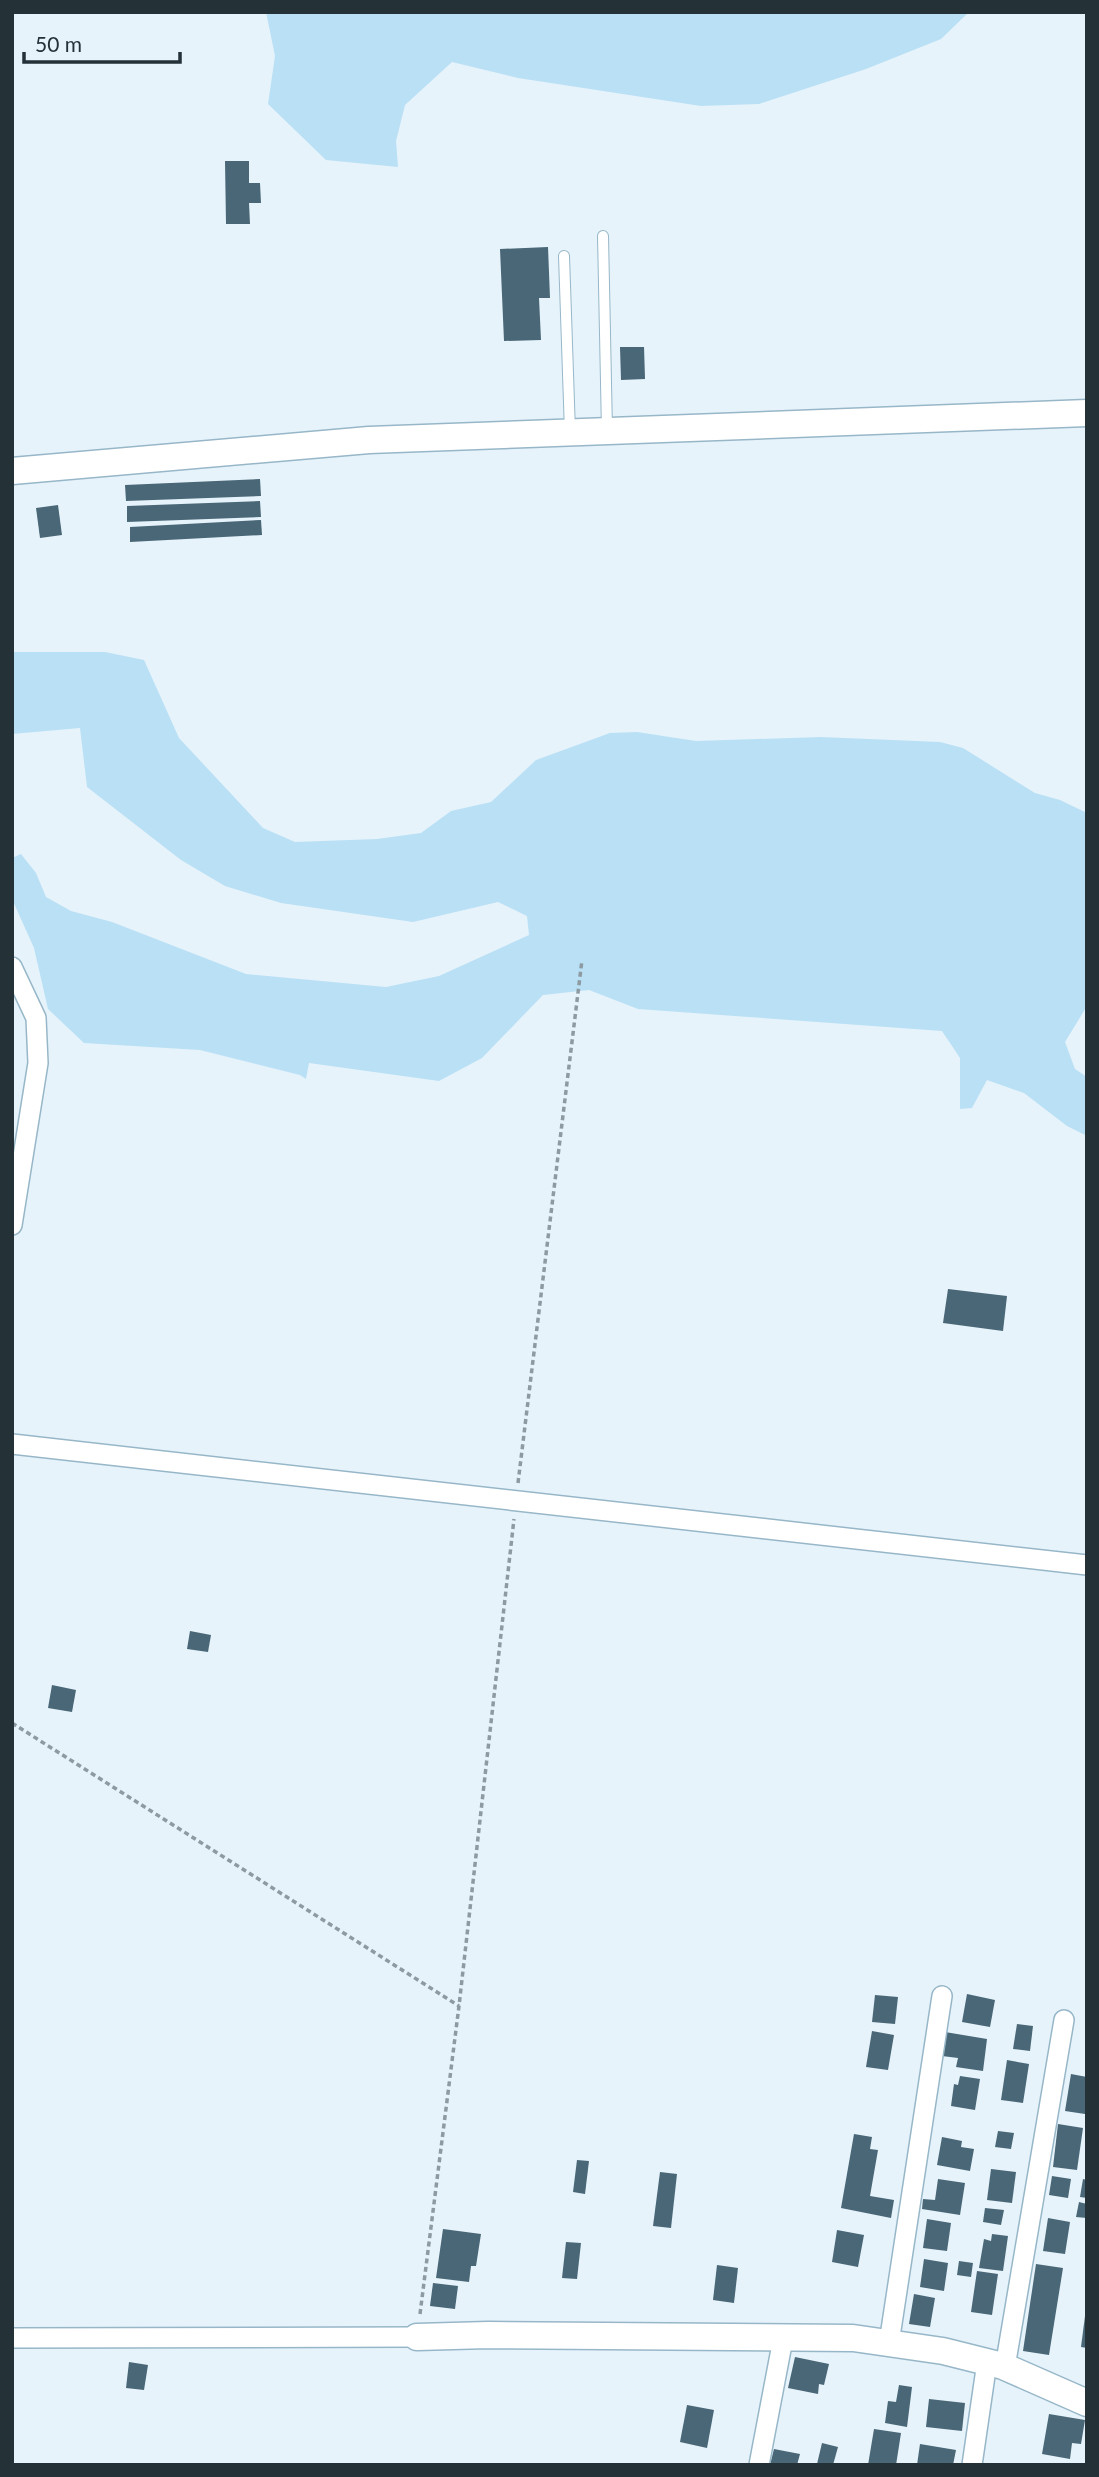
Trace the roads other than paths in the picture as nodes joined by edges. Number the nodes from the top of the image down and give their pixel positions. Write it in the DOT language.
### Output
graph roads {
  1 [pos="603,236"];
  2 [pos="564,256"];
  3 [pos="1087,413"];
  4 [pos="607,431"];
  5 [pos="570,433"];
  6 [pos="12,471"];
  7 [pos="12,967"];
  8 [pos="12,1225"];
  9 [pos="12,1444"];
  10 [pos="1087,1565"];
  11 [pos="942,1996"];
  12 [pos="1064,2020"];
  13 [pos="417,2337"];
  14 [pos="12,2338"];
  15 [pos="783,2339"];
  16 [pos="889,2343"];
  17 [pos="996,2365"];
  18 [pos="1087,2403"];
  19 [pos="759,2465"];
  20 [pos="972,2465"];
  1 -- 4 [label="lane"];
  2 -- 5 [label="lane"];
  3 -- 4 [label="street"];
  4 -- 5 [label="street"];
  5 -- 6 [label="street"];
  7 -- 8 [label="street"];
  9 -- 10 [label="street"];
  11 -- 16 [label="street"];
  12 -- 17 [label="street"];
  13 -- 14 [label="street"];
  13 -- 15 [label="street"];
  15 -- 16 [label="street"];
  15 -- 19 [label="street"];
  16 -- 17 [label="street"];
  17 -- 18 [label="street"];
  17 -- 20 [label="street"];
}
